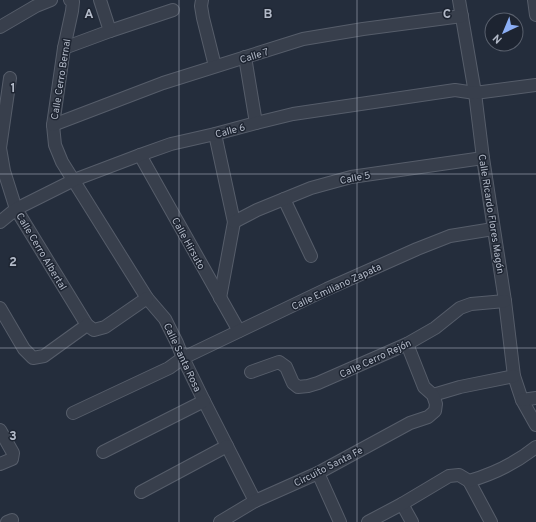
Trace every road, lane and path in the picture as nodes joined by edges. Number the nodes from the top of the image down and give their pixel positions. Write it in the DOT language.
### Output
graph roads {
  1 [pos="51,0"];
  2 [pos="70,0"];
  3 [pos="100,0"];
  4 [pos="202,0"];
  5 [pos="459,0"];
  6 [pos="534,0"];
  7 [pos="173,10"];
  8 [pos="536,15"];
  9 [pos="462,16"];
  10 [pos="0,27"];
  11 [pos="110,31"];
  12 [pos="64,48"];
  13 [pos="245,57"];
  14 [pos="215,66"];
  15 [pos="10,78"];
  16 [pos="536,85"];
  17 [pos="475,93"];
  18 [pos="256,123"];
  19 [pos="53,125"];
  20 [pos="215,134"];
  21 [pos="140,155"];
  22 [pos="483,158"];
  23 [pos="74,180"];
  24 [pos="284,199"];
  25 [pos="16,209"];
  26 [pos="0,222"];
  27 [pos="234,222"];
  28 [pos="493,230"];
  29 [pos="310,256"];
  30 [pos="147,298"];
  31 [pos="220,298"];
  32 [pos="505,301"];
  33 [pos="0,308"];
  34 [pos="87,325"];
  35 [pos="239,331"];
  36 [pos="406,344"];
  37 [pos="183,358"];
  38 [pos="251,372"];
  39 [pos="514,376"];
  40 [pos="433,395"];
  41 [pos="536,398"];
  42 [pos="522,400"];
  43 [pos="204,401"];
  44 [pos="73,413"];
  45 [pos="536,425"];
  46 [pos="0,430"];
  47 [pos="227,446"];
  48 [pos="536,447"];
  49 [pos="103,452"];
  50 [pos="0,464"];
  51 [pos="318,473"];
  52 [pos="468,481"];
  53 [pos="141,492"];
  54 [pos="255,501"];
  55 [pos="402,504"];
  56 [pos="220,522"];
  57 [pos="340,522"];
  58 [pos="368,522"];
  59 [pos="412,522"];
  60 [pos="491,522"];
  1 -- 10 [label="street"];
  2 -- 12 [label="street, Calle Cerro Bernal"];
  3 -- 11 [label="street"];
  4 -- 14 [label="street"];
  5 -- 9 [label="street, Calle Ricardo Flores Magón"];
  6 -- 8 [label="street"];
  7 -- 11 [label="street"];
  9 -- 13 [label="street, Calle 7"];
  9 -- 17 [label="street, Calle Ricardo Flores Magón"];
  11 -- 12 [label="street"];
  12 -- 19 [label="street, Calle Cerro Bernal"];
  13 -- 14 [label="street, Calle 7"];
  13 -- 18 [label="street"];
  14 -- 19 [label="street, Calle 7"];
  15 -- 25 [label="street, Calle Cerro Albertal"];
  16 -- 17 [label="street, Calle 6"];
  17 -- 18 [label="street, Calle 6"];
  17 -- 22 [label="street, Calle Ricardo Flores Magón"];
  18 -- 20 [label="street, Calle 6"];
  19 -- 23 [label="street, Calle Cerro Bernal"];
  20 -- 21 [label="street, Calle 6"];
  20 -- 27 [label="street"];
  21 -- 23 [label="street, Calle 6"];
  21 -- 31 [label="street, Calle Hirsuto"];
  22 -- 24 [label="street, Calle 5"];
  22 -- 28 [label="street, Calle Ricardo Flores Magón"];
  23 -- 25 [label="street, Calle 6"];
  23 -- 30 [label="street, Calle Santa Rosa"];
  24 -- 27 [label="street, Calle 5"];
  24 -- 29 [label="street"];
  25 -- 26 [label="street, Calle 6"];
  25 -- 34 [label="street, Calle Cerro Albertal"];
  27 -- 31 [label="street"];
  28 -- 32 [label="street, Calle Ricardo Flores Magón"];
  28 -- 35 [label="street, Calle Emiliano Zapata"];
  30 -- 34 [label="street"];
  30 -- 37 [label="street, Calle Santa Rosa"];
  31 -- 35 [label="street, Calle Hirsuto"];
  32 -- 36 [label="street, Calle Cerro Rejón"];
  32 -- 39 [label="street, Calle Ricardo Flores Magón"];
  33 -- 34 [label="street"];
  35 -- 37 [label="street, Calle Emiliano Zapata"];
  36 -- 38 [label="street, Calle Cerro Rejón"];
  36 -- 40 [label="street"];
  37 -- 43 [label="street, Calle Santa Rosa"];
  37 -- 44 [label="street, Calle Emiliano Zapata"];
  39 -- 40 [label="street"];
  39 -- 42 [label="street, Calle Ricardo Flores Magón"];
  40 -- 51 [label="street, Circuito Santa Fe"];
  41 -- 42 [label="street"];
  42 -- 45 [label="street, Calle Ricardo Flores Magón"];
  43 -- 47 [label="street, Calle Santa Rosa"];
  43 -- 49 [label="street"];
  46 -- 50 [label="street"];
  47 -- 53 [label="street"];
  47 -- 54 [label="street, Calle Santa Rosa"];
  48 -- 52 [label="street"];
  51 -- 54 [label="street, Circuito Santa Fe"];
  51 -- 57 [label="street"];
  52 -- 55 [label="street"];
  52 -- 60 [label="street"];
  54 -- 56 [label="street, Circuito Santa Fe"];
  55 -- 58 [label="street"];
  55 -- 59 [label="street"];
}
